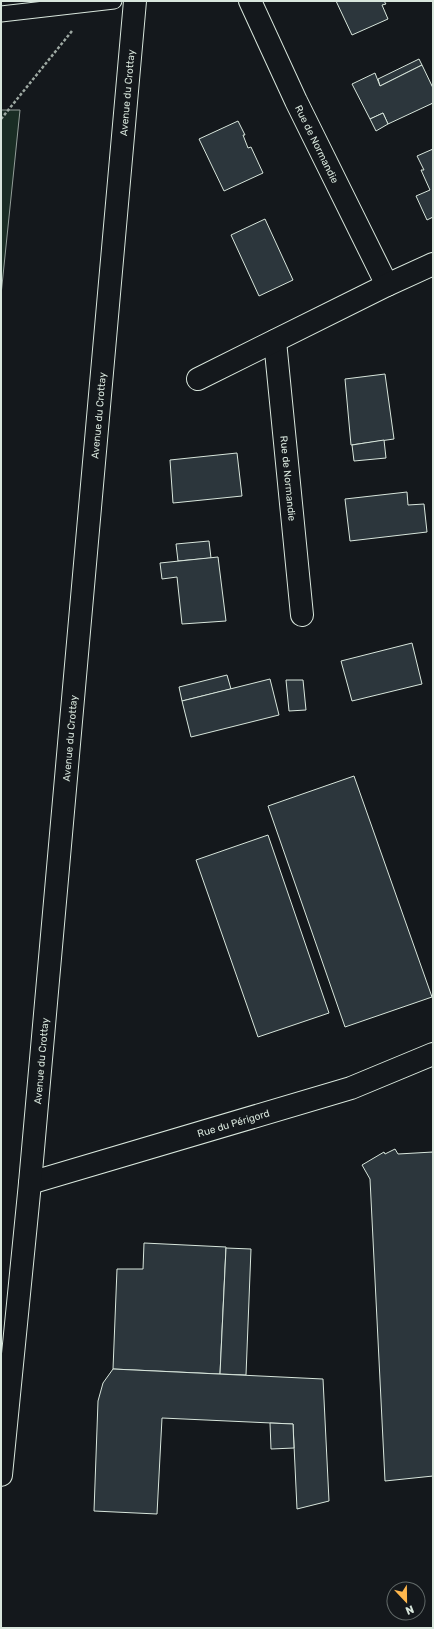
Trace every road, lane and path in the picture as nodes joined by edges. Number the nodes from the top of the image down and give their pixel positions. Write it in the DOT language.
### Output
graph roads {
  1 [pos="114,1"];
  2 [pos="135,1"];
  3 [pos="250,1"];
  4 [pos="79,5"];
  5 [pos="1,14"];
  6 [pos="1,119"];
  7 [pos="433,264"];
  8 [pos="387,285"];
  9 [pos="275,341"];
  10 [pos="198,379"];
  11 [pos="302,615"];
  12 [pos="433,1054"];
  13 [pos="30,1183"];
  14 [pos="1,1475"];
  1 -- 4 [label="lane"];
  2 -- 13 [label="street, Avenue du Crottay"];
  3 -- 8 [label="street, Rue de Normandie"];
  4 -- 5 [label="lane"];
  4 -- 6 [label="path"];
  7 -- 8 [label="street"];
  8 -- 9 [label="street"];
  9 -- 10 [label="street"];
  9 -- 11 [label="street, Rue de Normandie"];
  12 -- 13 [label="street, Rue du Périgord"];
  13 -- 14 [label="street, Avenue du Crottay"];
}
